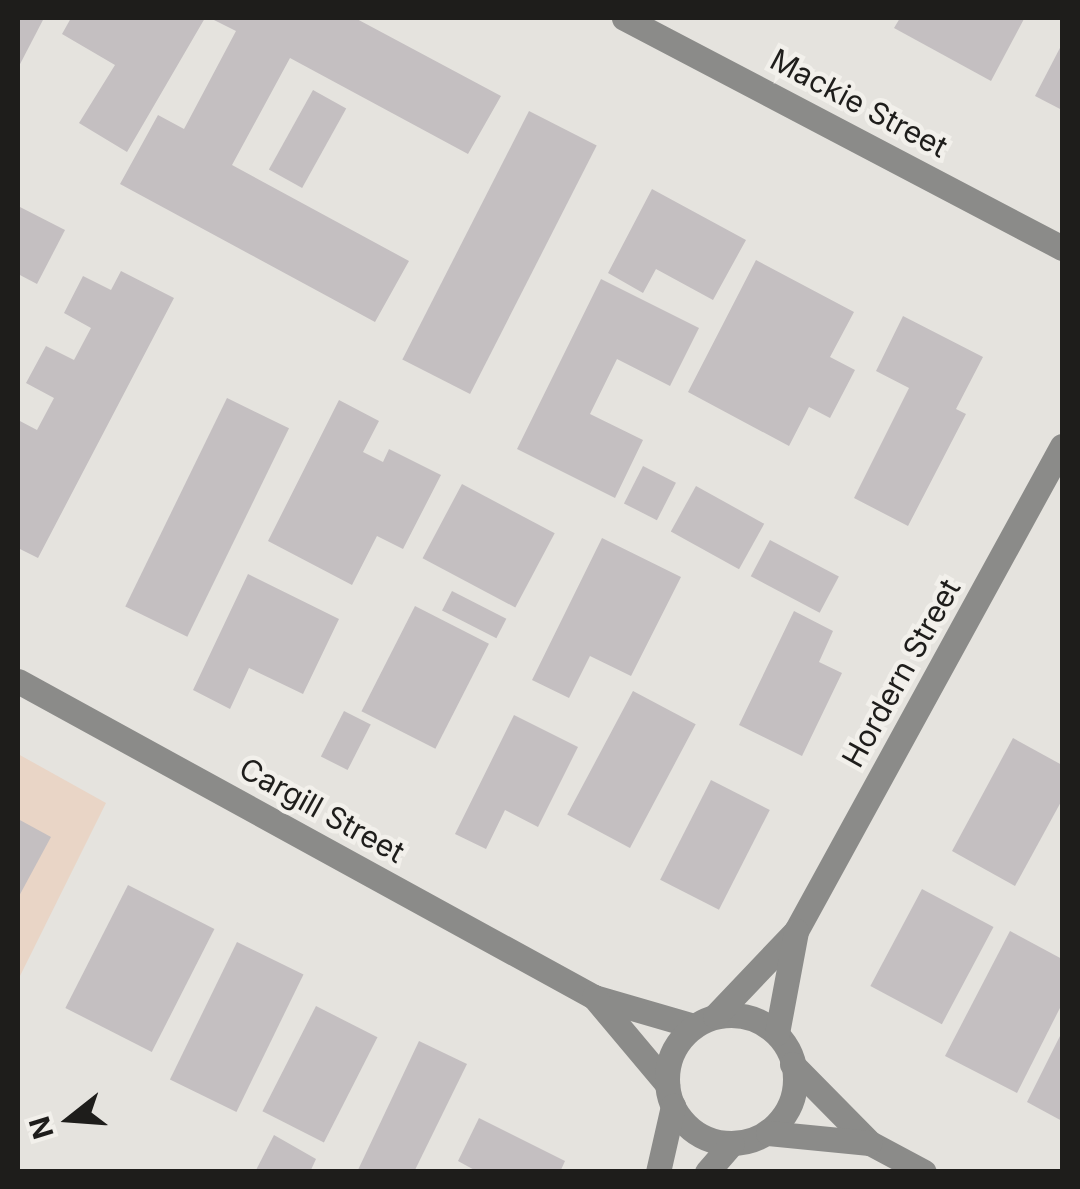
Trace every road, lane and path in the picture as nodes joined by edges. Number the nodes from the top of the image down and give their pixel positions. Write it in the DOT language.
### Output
graph roads {
  1 [pos="624,18"];
  2 [pos="1062,248"];
  3 [pos="1062,446"];
  4 [pos="18,681"];
  5 [pos="796,931"];
  6 [pos="594,997"];
  7 [pos="704,1021"];
  8 [pos="777,1034"];
  9 [pos="792,1064"];
  10 [pos="670,1095"];
  11 [pos="768,1133"];
  12 [pos="870,1142"];
  13 [pos="732,1143"];
  14 [pos="658,1172"];
  15 [pos="707,1172"];
  16 [pos="924,1172"];
  1 -- 2 [label="street, Mackie Street"];
  3 -- 5 [label="street, Hordern Street"];
  4 -- 6 [label="street, Cargill Street"];
  5 -- 7 [label="street, Hordern Street"];
  5 -- 8 [label="street, Hordern Street"];
  6 -- 7 [label="street, Cargill Street"];
  6 -- 10 [label="street, Cargill Street"];
  7 -- 8 [label="street"];
  7 -- 10 [label="street"];
  8 -- 9 [label="street"];
  9 -- 11 [label="street"];
  9 -- 12 [label="street"];
  10 -- 13 [label="street"];
  10 -- 14 [label="street"];
  11 -- 12 [label="street"];
  11 -- 13 [label="street"];
  12 -- 16 [label="street"];
  13 -- 15 [label="street"];
}
